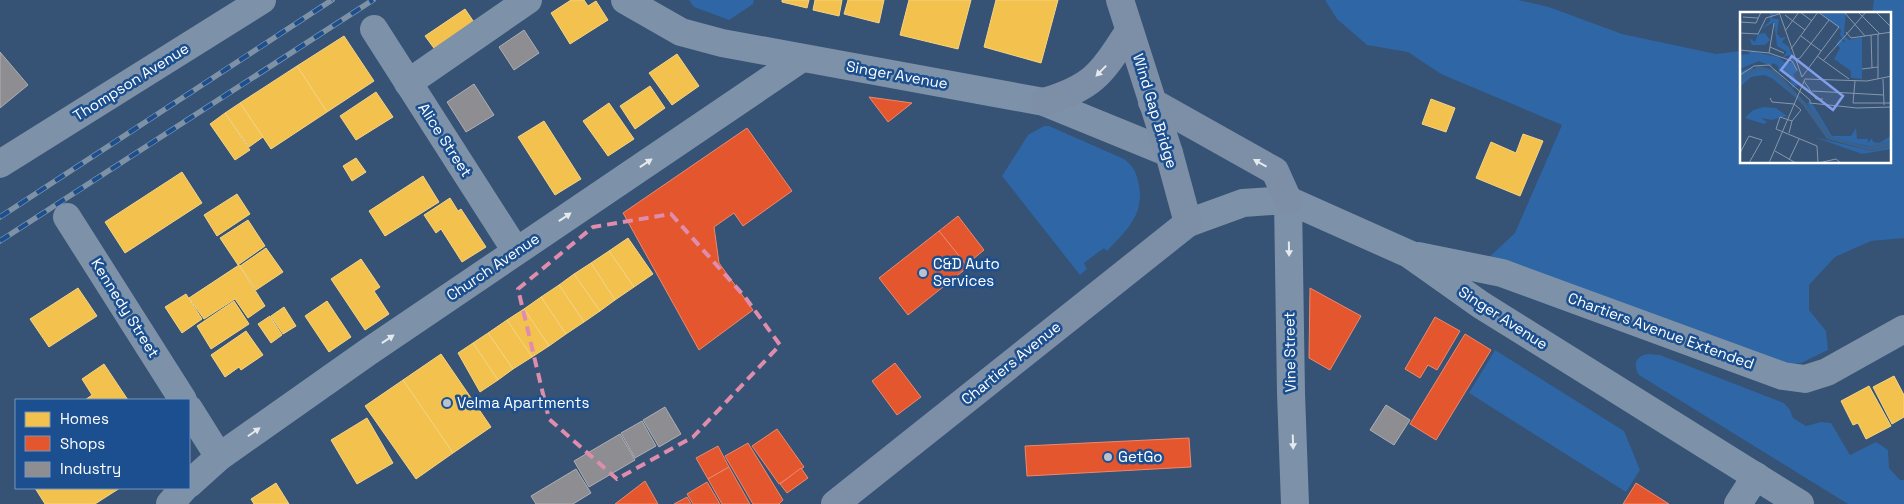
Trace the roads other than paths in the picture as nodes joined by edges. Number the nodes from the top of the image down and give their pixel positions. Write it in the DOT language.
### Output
graph roads {
  1 [pos="262,0"];
  2 [pos="528,0"];
  3 [pos="625,0"];
  4 [pos="648,9"];
  5 [pos="1124,15"];
  6 [pos="374,29"];
  7 [pos="802,58"];
  8 [pos="408,83"];
  9 [pos="1044,102"];
  10 [pos="1152,102"];
  11 [pos="1169,153"];
  12 [pos="0,164"];
  13 [pos="1288,200"];
  14 [pos="67,216"];
  15 [pos="1188,223"];
  16 [pos="516,251"];
  17 [pos="1409,254"];
  18 [pos="1904,329"];
  19 [pos="182,399"];
  20 [pos="190,411"];
  21 [pos="219,457"];
  22 [pos="1756,476"];
  23 [pos="190,483"];
  24 [pos="183,489"];
  25 [pos="170,504"];
  26 [pos="835,504"];
  27 [pos="1295,504"];
  28 [pos="1738,504"];
  29 [pos="1800,504"];
  1 -- 12 [label="street, Thompson Avenue"];
  2 -- 8 [label="street"];
  3 -- 4 [label="street, Singer Avenue"];
  4 -- 7 [label="street, Singer Avenue"];
  5 -- 9 [label="main road, one-way"];
  5 -- 10 [label="main road, Wind Gap Bridge"];
  6 -- 8 [label="street, Alice Street"];
  7 -- 9 [label="street, Singer Avenue"];
  16 -- 7 [label="street, Church Avenue, one-way"];
  8 -- 16 [label="street, Alice Street"];
  9 -- 11 [label="street, Singer Avenue"];
  10 -- 11 [label="main road, Wind Gap Bridge"];
  13 -- 10 [label="main road, one-way"];
  11 -- 15 [label="main road, Wind Gap Bridge"];
  13 -- 15 [label="street, Singer Avenue"];
  13 -- 17 [label="street, Singer Avenue"];
  13 -- 27 [label="street, Vine Street, one-way"];
  14 -- 19 [label="street, Kennedy Street"];
  15 -- 26 [label="main road, Chartiers Avenue"];
  21 -- 16 [label="street, Church Avenue, one-way"];
  17 -- 18 [label="street, Chartiers Avenue Extended"];
  17 -- 22 [label="street, Singer Avenue"];
  20 -- 21 [label="street"];
  21 -- 23 [label="street, Church Avenue"];
  22 -- 28 [label="street"];
  22 -- 29 [label="street, Singer Avenue"];
  24 -- 25 [label="street"];
}
